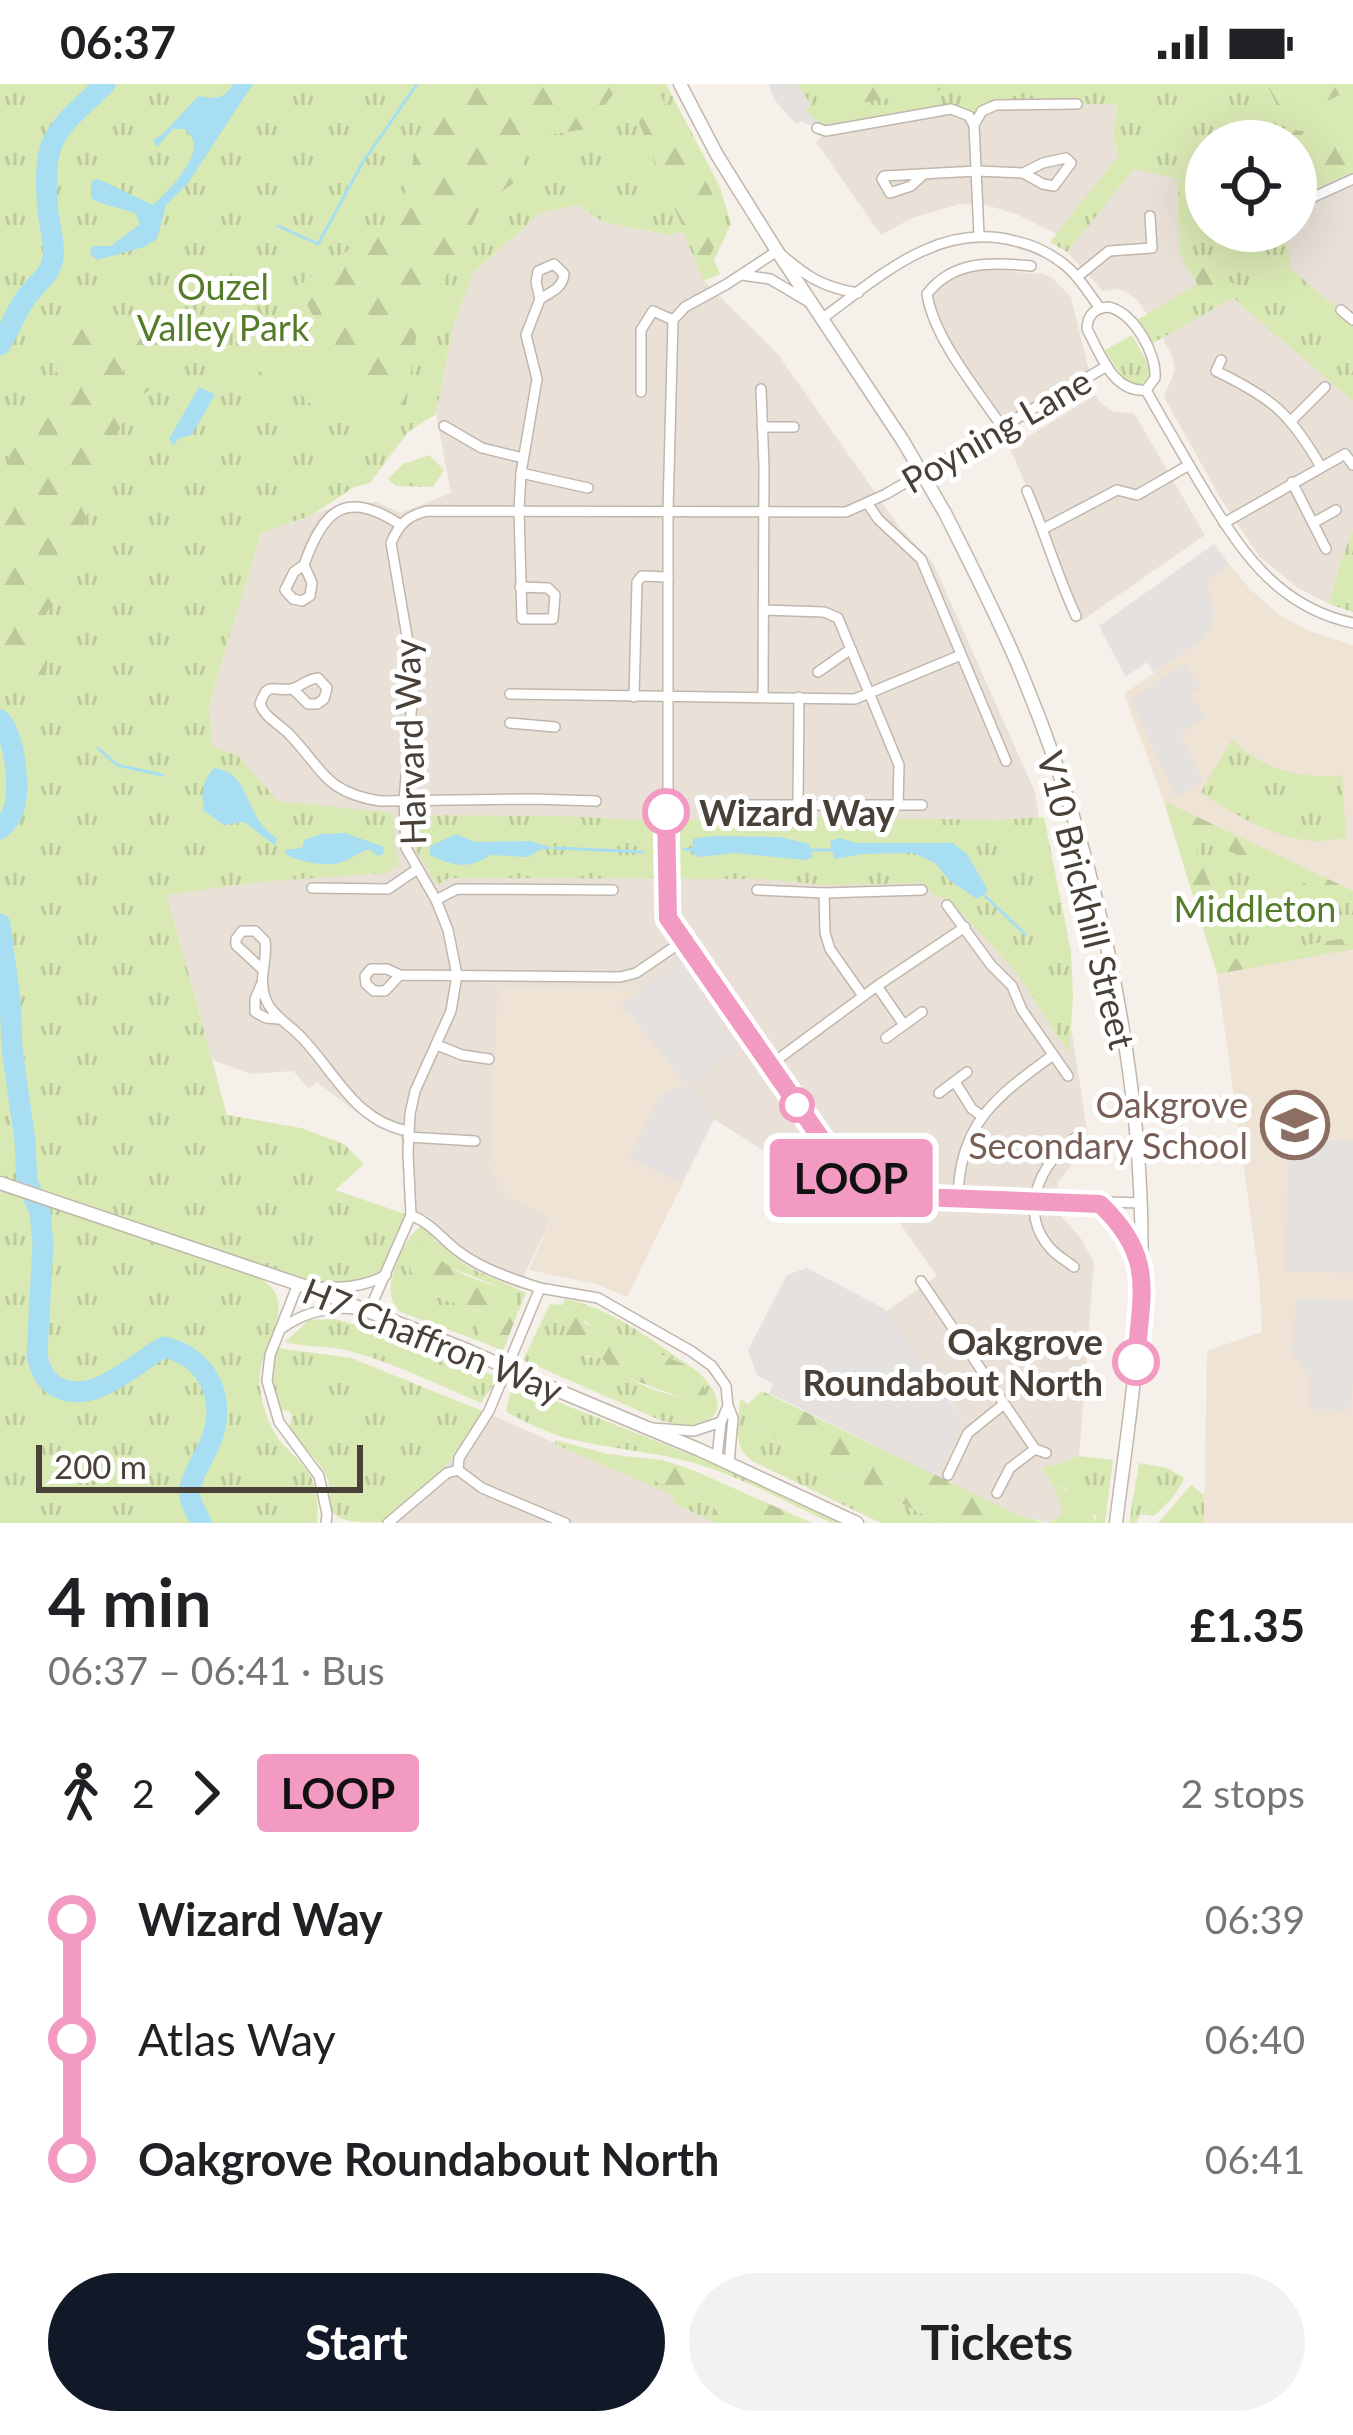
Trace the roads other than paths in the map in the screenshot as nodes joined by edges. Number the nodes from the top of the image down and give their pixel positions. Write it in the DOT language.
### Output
graph roads {
  1 [pos="680,84"];
  2 [pos="1077,104"];
  3 [pos="974,125"];
  4 [pos="817,128"];
  5 [pos="977,171"];
  6 [pos="1023,173"];
  7 [pos="922,176"];
  8 [pos="1353,179"];
  9 [pos="1317,195"];
  10 [pos="1150,216"];
  11 [pos="979,235"];
  12 [pos="1152,248"];
  13 [pos="776,251"];
  14 [pos="1154,261"];
  15 [pos="1031,266"];
  16 [pos="740,275"];
  17 [pos="1077,277"];
  18 [pos="858,293"];
  19 [pos="540,299"];
  20 [pos="814,304"];
  21 [pos="1100,308"];
  22 [pos="1341,310"];
  23 [pos="824,318"];
  24 [pos="673,320"];
  25 [pos="1353,320"];
  26 [pos="1107,366"];
  27 [pos="1216,371"];
  28 [pos="1325,387"];
  29 [pos="761,388"];
  30 [pos="1146,390"];
  31 [pos="641,392"];
  32 [pos="1292,420"];
  33 [pos="444,426"];
  34 [pos="762,427"];
  35 [pos="794,427"];
  36 [pos="1002,427"];
  37 [pos="523,458"];
  38 [pos="1190,465"];
  39 [pos="1353,465"];
  40 [pos="1321,467"];
  41 [pos="521,473"];
  42 [pos="1292,482"];
  43 [pos="588,488"];
  44 [pos="1027,491"];
  45 [pos="868,503"];
  46 [pos="668,510"];
  47 [pos="1336,510"];
  48 [pos="519,511"];
  49 [pos="764,512"];
  50 [pos="1313,523"];
  51 [pos="399,524"];
  52 [pos="1224,524"];
  53 [pos="1043,529"];
  54 [pos="1326,549"];
  55 [pos="304,565"];
  56 [pos="668,577"];
  57 [pos="520,587"];
  58 [pos="764,610"];
  59 [pos="1076,616"];
  60 [pos="1353,622"];
  61 [pos="851,649"];
  62 [pos="961,656"];
  63 [pos="818,672"];
  64 [pos="293,689"];
  65 [pos="510,694"];
  66 [pos="870,694"];
  67 [pos="533,695"];
  68 [pos="634,697"];
  69 [pos="763,697"];
  70 [pos="799,697"];
  71 [pos="668,698"];
  72 [pos="510,723"];
  73 [pos="532,723"];
  74 [pos="555,728"];
  75 [pos="1006,761"];
  76 [pos="404,801"];
  77 [pos="596,802"];
  78 [pos="742,805"];
  79 [pos="798,805"];
  80 [pos="898,805"];
  81 [pos="922,805"];
  82 [pos="416,870"];
  83 [pos="312,889"];
  84 [pos="614,890"];
  85 [pos="757,890"];
  86 [pos="922,890"];
  87 [pos="824,892"];
  88 [pos="436,900"];
  89 [pos="947,905"];
  90 [pos="965,928"];
  91 [pos="683,941"];
  92 [pos="262,969"];
  93 [pos="457,975"];
  94 [pos="400,976"];
  95 [pos="878,986"];
  96 [pos="863,996"];
  97 [pos="922,1012"];
  98 [pos="904,1025"];
  99 [pos="886,1038"];
  100 [pos="437,1045"];
  101 [pos="1053,1055"];
  102 [pos="489,1059"];
  103 [pos="770,1065"];
  104 [pos="967,1072"];
  105 [pos="1068,1076"];
  106 [pos="955,1082"];
  107 [pos="939,1093"];
  108 [pos="982,1116"];
  109 [pos="408,1134"];
  110 [pos="1075,1138"];
  111 [pos="475,1142"];
  112 [pos="0,1183"];
  113 [pos="958,1198"];
  114 [pos="1036,1201"];
  115 [pos="1140,1203"];
  116 [pos="1100,1204"];
  117 [pos="411,1216"];
  118 [pos="1074,1267"];
  119 [pos="1142,1270"];
  120 [pos="386,1275"];
  121 [pos="921,1281"];
  122 [pos="301,1285"];
  123 [pos="540,1288"];
  124 [pos="368,1311"];
  125 [pos="280,1329"];
  126 [pos="1004,1404"];
  127 [pos="728,1406"];
  128 [pos="721,1422"];
  129 [pos="647,1427"];
  130 [pos="723,1460"];
  131 [pos="458,1469"];
  132 [pos="947,1475"];
  133 [pos="997,1493"];
  134 [pos="326,1519"];
  135 [pos="340,1522"];
  136 [pos="392,1522"];
  137 [pos="565,1523"];
  138 [pos="856,1523"];
  139 [pos="1116,1523"];
  1 -- 13 [label="street, V10 Brickhill Street"];
  2 -- 3 [label="street"];
  3 -- 4 [label="street"];
  3 -- 5 [label="street"];
  5 -- 6 [label="street"];
  5 -- 7 [label="street"];
  5 -- 11 [label="street"];
  6 -- 6 [label="street"];
  8 -- 9 [label="street"];
  10 -- 12 [label="street"];
  11 -- 17 [label="street"];
  11 -- 18 [label="street"];
  12 -- 14 [label="street"];
  12 -- 17 [label="street"];
  13 -- 16 [label="street"];
  13 -- 18 [label="street"];
  13 -- 20 [label="street, V10 Brickhill Street"];
  15 -- 36 [label="street"];
  16 -- 20 [label="street"];
  16 -- 24 [label="street"];
  17 -- 21 [label="street"];
  18 -- 23 [label="street"];
  19 -- 37 [label="street"];
  20 -- 23 [label="street, V10 Brickhill Street"];
  21 -- 26 [label="street"];
  21 -- 30 [label="street"];
  22 -- 25 [label="street"];
  23 -- 115 [label="street, V10 Brickhill Street, bridge"];
  24 -- 31 [label="street"];
  24 -- 46 [label="street"];
  26 -- 30 [label="street"];
  26 -- 36 [label="street, Poyning Lane"];
  27 -- 32 [label="street"];
  28 -- 32 [label="street"];
  29 -- 34 [label="street"];
  30 -- 38 [label="street"];
  32 -- 40 [label="street"];
  33 -- 37 [label="street"];
  34 -- 35 [label="street"];
  34 -- 49 [label="street"];
  36 -- 45 [label="street, Poyning Lane"];
  37 -- 41 [label="street"];
  38 -- 52 [label="street"];
  38 -- 53 [label="street"];
  39 -- 40 [label="street"];
  40 -- 42 [label="street"];
  41 -- 43 [label="street"];
  41 -- 48 [label="street"];
  42 -- 50 [label="street"];
  42 -- 52 [label="street"];
  44 -- 53 [label="street"];
  45 -- 49 [label="street, Poyning Lane"];
  45 -- 62 [label="street"];
  46 -- 48 [label="street"];
  46 -- 49 [label="street, Poyning Lane"];
  46 -- 56 [label="street"];
  47 -- 50 [label="street"];
  48 -- 51 [label="street"];
  48 -- 57 [label="street"];
  49 -- 58 [label="street"];
  50 -- 54 [label="street"];
  51 -- 55 [label="street"];
  51 -- 76 [label="street, Harvard Way"];
  52 -- 60 [label="street"];
  53 -- 59 [label="street"];
  56 -- 68 [label="street"];
  56 -- 71 [label="street"];
  57 -- 57 [label="street"];
  58 -- 61 [label="street"];
  58 -- 69 [label="street"];
  61 -- 63 [label="street"];
  61 -- 66 [label="street"];
  62 -- 66 [label="street"];
  62 -- 75 [label="street"];
  64 -- 76 [label="street"];
  65 -- 67 [label="street"];
  66 -- 70 [label="street"];
  66 -- 80 [label="street"];
  67 -- 68 [label="street"];
  67 -- 73 [label="street"];
  68 -- 71 [label="street"];
  69 -- 70 [label="street"];
  69 -- 71 [label="street"];
  70 -- 79 [label="street"];
  71 -- 91 [label="street"];
  72 -- 73 [label="street"];
  73 -- 74 [label="street"];
  76 -- 77 [label="street"];
  76 -- 82 [label="street, Harvard Way"];
  78 -- 79 [label="street"];
  79 -- 80 [label="street"];
  80 -- 81 [label="street"];
  82 -- 83 [label="street"];
  82 -- 88 [label="street, Harvard Way"];
  84 -- 88 [label="street"];
  85 -- 87 [label="street"];
  86 -- 87 [label="street"];
  87 -- 96 [label="street"];
  88 -- 93 [label="street, Harvard Way"];
  89 -- 90 [label="street"];
  90 -- 95 [label="street"];
  90 -- 101 [label="street"];
  91 -- 93 [label="street"];
  91 -- 103 [label="street"];
  92 -- 109 [label="street"];
  93 -- 94 [label="street"];
  93 -- 100 [label="street, Harvard Way"];
  95 -- 96 [label="street"];
  95 -- 98 [label="street"];
  96 -- 103 [label="street"];
  97 -- 98 [label="street"];
  98 -- 99 [label="street"];
  100 -- 102 [label="street"];
  100 -- 109 [label="street, Harvard Way"];
  101 -- 105 [label="street"];
  101 -- 108 [label="street"];
  103 -- 113 [label="street"];
  104 -- 106 [label="street"];
  106 -- 107 [label="street"];
  106 -- 108 [label="street"];
  108 -- 113 [label="street"];
  109 -- 111 [label="street"];
  109 -- 117 [label="street, Harvard Way"];
  110 -- 114 [label="street"];
  112 -- 122 [label="street, H7 Chaffron Way"];
  113 -- 114 [label="street"];
  114 -- 116 [label="street"];
  114 -- 118 [label="street"];
  115 -- 116 [label="street"];
  115 -- 119 [label="street, V10 Brickhill Street"];
  116 -- 119 [label="street"];
  117 -- 120 [label="street"];
  117 -- 123 [label="street"];
  119 -- 139 [label="street, V10 Brickhill Street"];
  120 -- 122 [label="street"];
  120 -- 124 [label="street"];
  121 -- 126 [label="street"];
  122 -- 124 [label="street, H7 Chaffron Way"];
  122 -- 125 [label="street"];
  123 -- 127 [label="street"];
  123 -- 131 [label="street"];
  124 -- 125 [label="street"];
  124 -- 129 [label="street, H7 Chaffron Way, bridge"];
  125 -- 134 [label="street"];
  126 -- 132 [label="street"];
  126 -- 133 [label="street"];
  127 -- 128 [label="street"];
  127 -- 130 [label="street"];
  128 -- 129 [label="street"];
  128 -- 130 [label="street"];
  129 -- 130 [label="street, H7 Chaffron Way"];
  130 -- 138 [label="street, H7 Chaffron Way"];
  131 -- 136 [label="street"];
  131 -- 137 [label="street"];
  134 -- 135 [label="street"];
}
